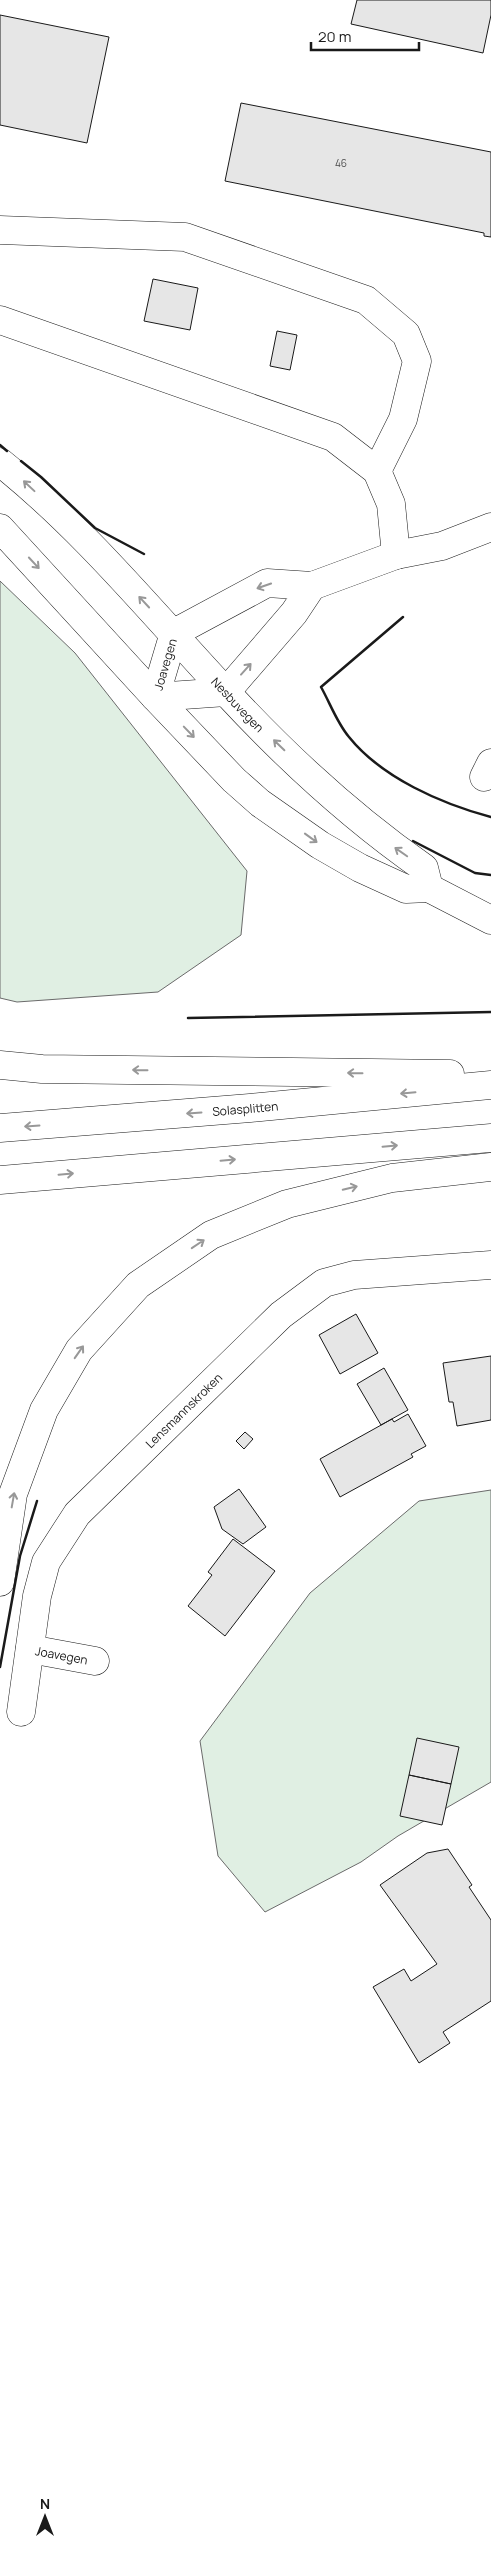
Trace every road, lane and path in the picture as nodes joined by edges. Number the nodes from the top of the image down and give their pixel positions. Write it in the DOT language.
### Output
graph roads {
  1 [pos="0,230"];
  2 [pos="0,320"];
  3 [pos="0,462"];
  4 [pos="377,472"];
  5 [pos="491,527"];
  6 [pos="0,528"];
  7 [pos="396,555"];
  8 [pos="312,586"];
  9 [pos="174,633"];
  10 [pos="226,692"];
  11 [pos="155,696"];
  12 [pos="429,888"];
  13 [pos="491,920"];
  14 [pos="0,1065"];
  15 [pos="491,1074"];
  16 [pos="491,1085"];
  17 [pos="0,1128"];
  18 [pos="491,1138"];
  19 [pos="491,1167"];
  20 [pos="0,1180"];
  21 [pos="491,1265"];
  22 [pos="0,1582"];
  23 [pos="30,1649"];
  24 [pos="95,1661"];
  25 [pos="22,1712"];
  1 -- 4 [label="main road"];
  2 -- 4 [label="main road"];
  9 -- 3 [label="main road, Nesbuvegen, one-way"];
  4 -- 7 [label="main road"];
  5 -- 7 [label="main road, Joavegen"];
  6 -- 11 [label="main road, one-way"];
  7 -- 8 [label="main road, Joavegen"];
  8 -- 9 [label="main road, Joavegen, one-way"];
  10 -- 8 [label="main road, one-way"];
  9 -- 10 [label="main road, Nesbuvegen"];
  9 -- 11 [label="main road, Joavegen"];
  10 -- 11 [label="main road, Joavegen"];
  12 -- 10 [label="main road, Nesbuvegen, one-way"];
  11 -- 12 [label="main road, one-way"];
  12 -- 13 [label="main road"];
  15 -- 14 [label="main road, one-way"];
  16 -- 17 [label="main road, Solasplitten, one-way"];
  20 -- 18 [label="main road, one-way"];
  22 -- 19 [label="main road, one-way"];
  21 -- 23 [label="main road, Lensmannskroken"];
  23 -- 24 [label="main road, Joavegen"];
  23 -- 25 [label="main road, Lensmannskroken"];
}
